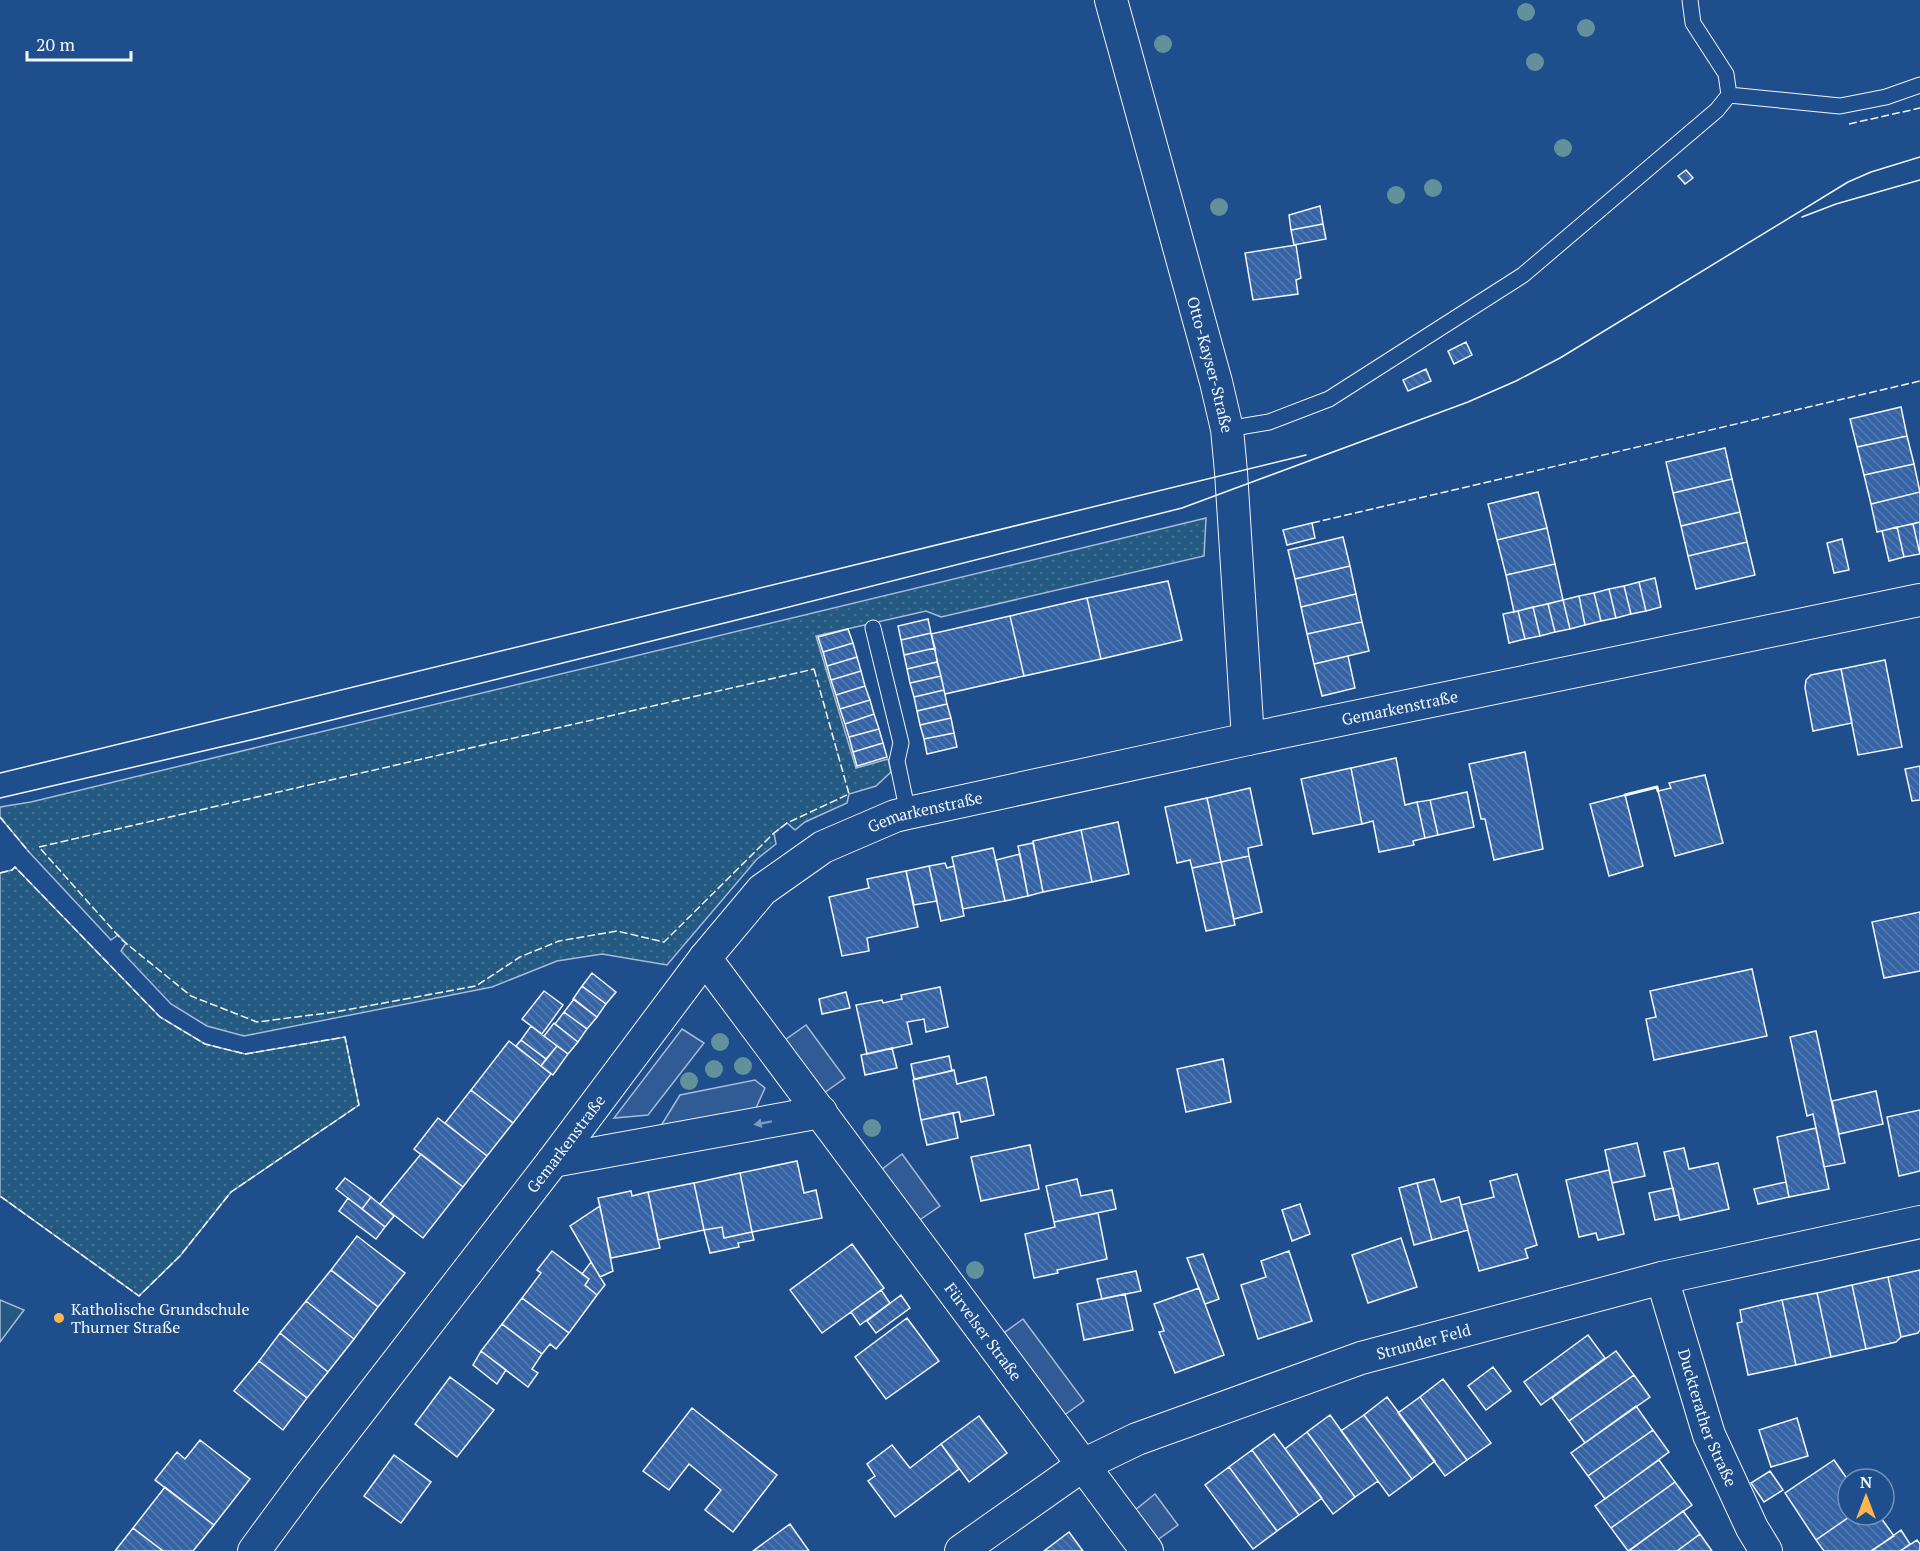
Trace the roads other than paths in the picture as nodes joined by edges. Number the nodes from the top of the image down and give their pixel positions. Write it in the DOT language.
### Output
graph roads {
  1 [pos="1111,0"];
  2 [pos="1690,0"];
  3 [pos="1920,85"];
  4 [pos="1729,95"];
  5 [pos="1227,429"];
  6 [pos="1920,600"];
  7 [pos="873,628"];
  8 [pos="1248,739"];
  9 [pos="908,813"];
  10 [pos="705,958"];
  11 [pos="821,1112"];
  12 [pos="553,1161"];
  13 [pos="1920,1222"];
  14 [pos="1662,1278"];
  15 [pos="1083,1465"];
  16 [pos="254,1551"];
  17 [pos="961,1551"];
  18 [pos="1147,1551"];
  19 [pos="1766,1551"];
  1 -- 5 [label="street, Otto-Kayser-Straße"];
  2 -- 4 [label="lane"];
  3 -- 4 [label="lane"];
  4 -- 5 [label="lane"];
  5 -- 8 [label="street, Otto-Kayser-Straße"];
  6 -- 8 [label="street, Gemarkenstraße"];
  7 -- 9 [label="lane"];
  8 -- 9 [label="street, Gemarkenstraße"];
  9 -- 10 [label="street, Gemarkenstraße"];
  10 -- 11 [label="street, Fürvelser Straße"];
  10 -- 12 [label="street, Gemarkenstraße"];
  11 -- 12 [label="street, one-way"];
  11 -- 15 [label="street, Fürvelser Straße"];
  12 -- 16 [label="street, Gemarkenstraße"];
  13 -- 14 [label="street, Strunder Feld"];
  14 -- 15 [label="street, Strunder Feld"];
  14 -- 19 [label="street, Duckterather Straße"];
  15 -- 17 [label="street, Strunder Feld"];
  15 -- 18 [label="street, Fürvelser Straße"];
}
